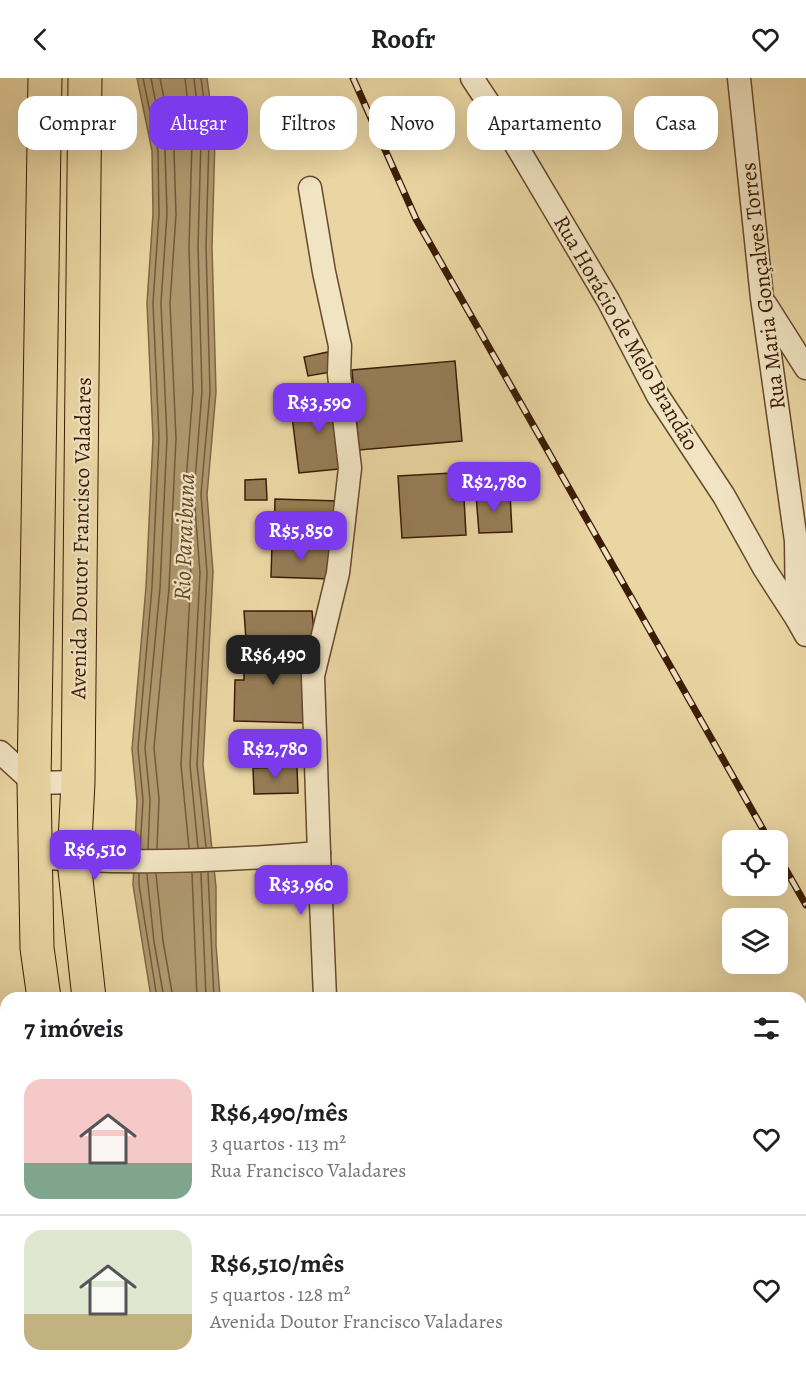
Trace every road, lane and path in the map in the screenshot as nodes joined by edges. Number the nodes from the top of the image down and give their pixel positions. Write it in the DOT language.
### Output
graph roads {
  1 [pos="45,78"];
  2 [pos="85,78"];
  3 [pos="472,78"];
  4 [pos="739,78"];
  5 [pos="310,188"];
  6 [pos="762,298"];
  7 [pos="806,368"];
  8 [pos="802,627"];
  9 [pos="0,752"];
  10 [pos="34,783"];
  11 [pos="78,783"];
  12 [pos="319,853"];
  13 [pos="35,857"];
  14 [pos="74,861"];
  15 [pos="40,992"];
  16 [pos="88,992"];
  17 [pos="325,992"];
  1 -- 10 [label="highway, Avenida Doutor Francisco Valadares"];
  2 -- 11 [label="highway, Avenida Doutor Francisco Valadares"];
  3 -- 8 [label="street, Rua Horácio de Melo Brandão"];
  4 -- 6 [label="street, Rua Maria Gonçalves Torres"];
  5 -- 12 [label="street"];
  6 -- 7 [label="street"];
  6 -- 8 [label="street, Rua Maria Gonçalves Torres"];
  9 -- 10 [label="street"];
  10 -- 11 [label="street"];
  10 -- 13 [label="highway, Avenida Doutor Francisco Valadares"];
  11 -- 14 [label="highway, Avenida Doutor Francisco Valadares"];
  12 -- 14 [label="street"];
  12 -- 17 [label="street"];
  13 -- 14 [label="street"];
  13 -- 15 [label="highway, Avenida Doutor Francisco Valadares"];
  14 -- 16 [label="highway, Avenida Doutor Francisco Valadares"];
}
